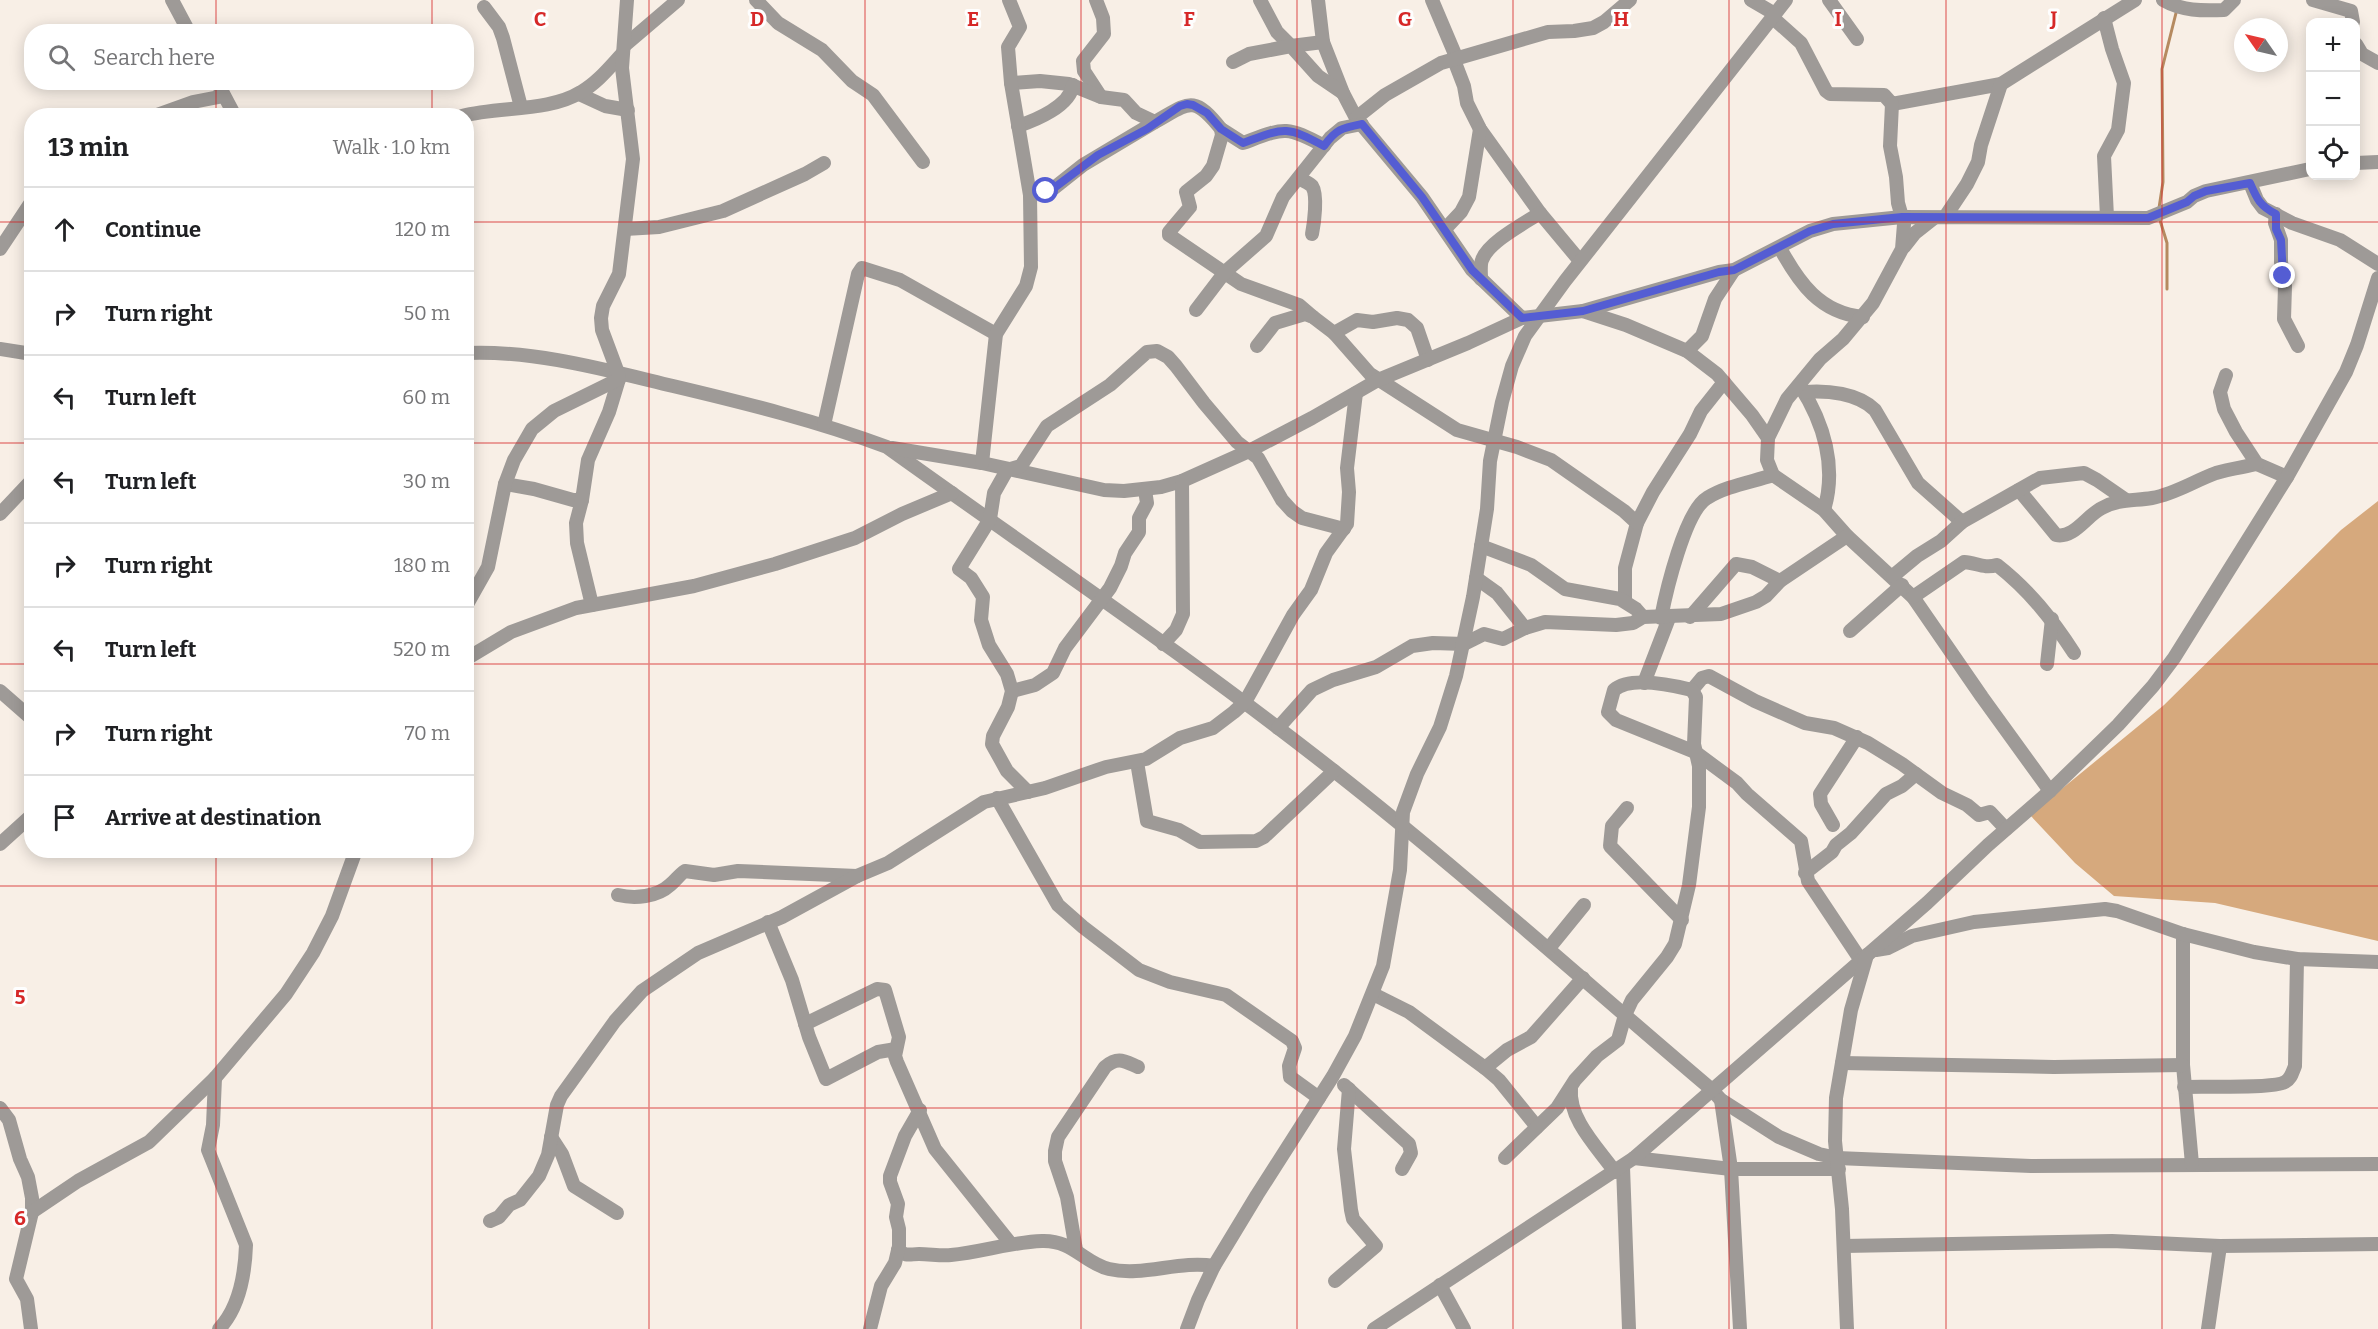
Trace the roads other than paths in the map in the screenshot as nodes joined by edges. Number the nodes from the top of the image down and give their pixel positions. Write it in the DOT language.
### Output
graph roads {
  1 [pos="172,0"];
  2 [pos="627,0"];
  3 [pos="678,0"];
  4 [pos="756,0"];
  5 [pos="1010,0"];
  6 [pos="1096,0"];
  7 [pos="1260,0"];
  8 [pos="1432,0"];
  9 [pos="1630,0"];
  10 [pos="1750,0"];
  11 [pos="1786,0"];
  12 [pos="1829,0"];
  13 [pos="2135,0"];
  14 [pos="2163,0"];
  15 [pos="2234,0"];
  16 [pos="2313,0"];
  17 [pos="1323,3"];
  18 [pos="484,7"];
  19 [pos="1774,16"];
  20 [pos="2104,18"];
  21 [pos="2352,18"];
  22 [pos="185,24"];
  23 [pos="1857,39"];
  24 [pos="1323,42"];
  25 [pos="1291,46"];
  26 [pos="623,50"];
  27 [pos="2360,51"];
  28 [pos="1456,59"];
  29 [pos="1233,62"];
  30 [pos="2378,63"];
  31 [pos="1011,83"];
  32 [pos="2001,84"];
  33 [pos="1073,85"];
  34 [pos="221,90"];
  35 [pos="1343,93"];
  36 [pos="579,94"];
  37 [pos="224,96"];
  38 [pos="1101,97"];
  39 [pos="1892,104"];
  40 [pos="521,107"];
  41 [pos="176,108"];
  42 [pos="231,108"];
  43 [pos="628,110"];
  44 [pos="474,114"];
  45 [pos="1359,121"];
  46 [pos="1155,122"];
  47 [pos="1018,126"];
  48 [pos="1221,129"];
  49 [pos="1480,129"];
  50 [pos="1324,146"];
  51 [pos="923,162"];
  52 [pos="2378,162"];
  53 [pos="824,163"];
  54 [pos="2360,163"];
  55 [pos="2306,170"];
  56 [pos="1299,178"];
  57 [pos="2250,183"];
  58 [pos="1030,195"];
  59 [pos="24,213"];
  60 [pos="1540,213"];
  61 [pos="2276,214"];
  62 [pos="1902,217"];
  63 [pos="1940,217"];
  64 [pos="2107,217"];
  65 [pos="625,229"];
  66 [pos="1445,229"];
  67 [pos="2309,229"];
  68 [pos="1312,234"];
  69 [pos="2281,240"];
  70 [pos="1779,248"];
  71 [pos="0,249"];
  72 [pos="1902,249"];
  73 [pos="1580,261"];
  74 [pos="2378,264"];
  75 [pos="1734,270"];
  76 [pos="1226,272"];
  77 [pos="2378,278"];
  78 [pos="1481,279"];
  79 [pos="1196,310"];
  80 [pos="1583,311"];
  81 [pos="1538,315"];
  82 [pos="1313,317"];
  83 [pos="1863,317"];
  84 [pos="1522,318"];
  85 [pos="1334,333"];
  86 [pos="996,334"];
  87 [pos="1257,346"];
  88 [pos="2298,346"];
  89 [pos="0,349"];
  90 [pos="1687,351"];
  91 [pos="24,353"];
  92 [pos="474,353"];
  93 [pos="1428,360"];
  94 [pos="2226,375"];
  95 [pos="618,376"];
  96 [pos="1378,380"];
  97 [pos="1724,382"];
  98 [pos="1802,389"];
  99 [pos="1356,393"];
  100 [pos="824,425"];
  101 [pos="1768,438"];
  102 [pos="1495,441"];
  103 [pos="887,447"];
  104 [pos="1250,451"];
  105 [pos="982,463"];
  106 [pos="2257,464"];
  107 [pos="1007,470"];
  108 [pos="1773,475"];
  109 [pos="2287,477"];
  110 [pos="1182,481"];
  111 [pos="505,484"];
  112 [pos="24,488"];
  113 [pos="1145,490"];
  114 [pos="2019,490"];
  115 [pos="952,493"];
  116 [pos="582,500"];
  117 [pos="2126,500"];
  118 [pos="1824,510"];
  119 [pos="0,514"];
  120 [pos="990,519"];
  121 [pos="1962,522"];
  122 [pos="1637,523"];
  123 [pos="1344,529"];
  124 [pos="1847,536"];
  125 [pos="1481,546"];
  126 [pos="1476,578"];
  127 [pos="1780,581"];
  128 [pos="1898,581"];
  129 [pos="474,592"];
  130 [pos="1913,597"];
  131 [pos="1102,599"];
  132 [pos="1625,601"];
  133 [pos="592,604"];
  134 [pos="1690,617"];
  135 [pos="1643,618"];
  136 [pos="1665,618"];
  137 [pos="2052,619"];
  138 [pos="1525,628"];
  139 [pos="1850,631"];
  140 [pos="1163,644"];
  141 [pos="1464,644"];
  142 [pos="2074,653"];
  143 [pos="474,654"];
  144 [pos="2047,664"];
  145 [pos="1644,683"];
  146 [pos="1692,690"];
  147 [pos="0,691"];
  148 [pos="1012,691"];
  149 [pos="1245,702"];
  150 [pos="24,712"];
  151 [pos="1278,728"];
  152 [pos="1857,737"];
  153 [pos="1695,753"];
  154 [pos="1137,762"];
  155 [pos="1334,771"];
  156 [pos="1916,774"];
  157 [pos="2050,791"];
  158 [pos="1028,792"];
  159 [pos="997,798"];
  160 [pos="1627,808"];
  161 [pos="24,822"];
  162 [pos="1833,825"];
  163 [pos="1404,827"];
  164 [pos="2006,830"];
  165 [pos="0,844"];
  166 [pos="353,858"];
  167 [pos="1805,873"];
  168 [pos="857,876"];
  169 [pos="618,895"];
  170 [pos="1584,904"];
  171 [pos="1682,920"];
  172 [pos="768,922"];
  173 [pos="2183,933"];
  174 [pos="1549,948"];
  175 [pos="1867,955"];
  176 [pos="2297,959"];
  177 [pos="2378,962"];
  178 [pos="1583,978"];
  179 [pos="1373,994"];
  180 [pos="1625,1015"];
  181 [pos="805,1024"];
  182 [pos="896,1049"];
  183 [pos="1842,1063"];
  184 [pos="2183,1065"];
  185 [pos="1138,1067"];
  186 [pos="1485,1068"];
  187 [pos="1333,1076"];
  188 [pos="214,1078"];
  189 [pos="2184,1087"];
  190 [pos="1571,1088"];
  191 [pos="1349,1089"];
  192 [pos="1712,1089"];
  193 [pos="1319,1098"];
  194 [pos="1721,1100"];
  195 [pos="0,1108"];
  196 [pos="920,1110"];
  197 [pos="1537,1127"];
  198 [pos="551,1137"];
  199 [pos="1505,1158"];
  200 [pos="1634,1158"];
  201 [pos="1838,1164"];
  202 [pos="2192,1164"];
  203 [pos="2378,1164"];
  204 [pos="1402,1169"];
  205 [pos="1619,1169"];
  206 [pos="1731,1169"];
  207 [pos="32,1212"];
  208 [pos="617,1213"];
  209 [pos="490,1221"];
  210 [pos="1011,1244"];
  211 [pos="2378,1244"];
  212 [pos="1844,1246"];
  213 [pos="2220,1246"];
  214 [pos="898,1250"];
  215 [pos="1076,1250"];
  216 [pos="1214,1266"];
  217 [pos="1335,1281"];
  218 [pos="1440,1285"];
  219 [pos="31,1329"];
  220 [pos="219,1329"];
  221 [pos="870,1329"];
  222 [pos="1187,1329"];
  223 [pos="1374,1329"];
  224 [pos="1464,1329"];
  225 [pos="1629,1329"];
  226 [pos="1740,1329"];
  227 [pos="1847,1329"];
  228 [pos="2208,1329"];
  1 -- 22 [label="street"];
  2 -- 26 [label="street"];
  3 -- 26 [label="street"];
  4 -- 51 [label="street"];
  5 -- 31 [label="street"];
  6 -- 38 [label="street"];
  7 -- 25 [label="street"];
  8 -- 28 [label="street"];
  9 -- 28 [label="street"];
  10 -- 19 [label="street"];
  11 -- 19 [label="street"];
  12 -- 23 [label="street"];
  13 -- 20 [label="street"];
  14 -- 15 [label="street"];
  16 -- 21 [label="street"];
  17 -- 24 [label="street"];
  18 -- 40 [label="street"];
  19 -- 39 [label="street"];
  19 -- 73 [label="street"];
  20 -- 32 [label="street"];
  20 -- 64 [label="street"];
  24 -- 25 [label="street"];
  24 -- 35 [label="street"];
  25 -- 29 [label="street"];
  25 -- 35 [label="street"];
  26 -- 36 [label="street"];
  26 -- 43 [label="street"];
  27 -- 30 [label="street"];
  28 -- 45 [label="street"];
  28 -- 49 [label="street"];
  31 -- 33 [label="street"];
  31 -- 47 [label="street"];
  32 -- 39 [label="street"];
  32 -- 63 [label="street"];
  33 -- 38 [label="street"];
  33 -- 47 [label="street"];
  34 -- 37 [label="street"];
  35 -- 45 [label="street"];
  36 -- 40 [label="street"];
  36 -- 43 [label="street"];
  37 -- 41 [label="street"];
  37 -- 42 [label="street"];
  38 -- 46 [label="street"];
  39 -- 62 [label="street"];
  40 -- 44 [label="street"];
  43 -- 65 [label="street"];
  45 -- 50 [label="street"];
  45 -- 66 [label="street"];
  46 -- 48 [label="street"];
  46 -- 58 [label="street"];
  47 -- 58 [label="street"];
  48 -- 50 [label="street"];
  48 -- 76 [label="street"];
  49 -- 60 [label="street"];
  49 -- 66 [label="street"];
  50 -- 56 [label="street"];
  52 -- 54 [label="street"];
  53 -- 65 [label="street"];
  55 -- 57 [label="street"];
  56 -- 68 [label="street"];
  56 -- 76 [label="street"];
  57 -- 61 [label="street"];
  57 -- 64 [label="street"];
  58 -- 86 [label="street"];
  59 -- 71 [label="street"];
  60 -- 73 [label="street"];
  60 -- 78 [label="street"];
  61 -- 67 [label="street"];
  61 -- 69 [label="street"];
  62 -- 63 [label="street"];
  62 -- 70 [label="street"];
  62 -- 72 [label="street"];
  63 -- 64 [label="street"];
  63 -- 72 [label="street"];
  65 -- 95 [label="street"];
  66 -- 78 [label="street"];
  67 -- 69 [label="street"];
  67 -- 74 [label="street"];
  69 -- 88 [label="street"];
  70 -- 75 [label="street"];
  70 -- 83 [label="street"];
  72 -- 83 [label="street"];
  73 -- 81 [label="street"];
  75 -- 80 [label="street"];
  75 -- 90 [label="street"];
  76 -- 79 [label="street"];
  76 -- 82 [label="street"];
  77 -- 109 [label="street"];
  78 -- 84 [label="street"];
  80 -- 81 [label="street"];
  80 -- 90 [label="street"];
  81 -- 84 [label="street"];
  81 -- 102 [label="street"];
  82 -- 85 [label="street"];
  82 -- 87 [label="street"];
  83 -- 98 [label="street"];
  84 -- 93 [label="street"];
  85 -- 93 [label="street"];
  85 -- 96 [label="street"];
  86 -- 100 [label="street"];
  86 -- 105 [label="street"];
  89 -- 91 [label="street"];
  90 -- 97 [label="street"];
  92 -- 95 [label="street"];
  93 -- 96 [label="street"];
  94 -- 106 [label="street"];
  95 -- 100 [label="street"];
  95 -- 111 [label="street"];
  95 -- 116 [label="street"];
  96 -- 99 [label="street"];
  96 -- 102 [label="street"];
  97 -- 101 [label="street"];
  97 -- 122 [label="street"];
  98 -- 101 [label="street"];
  98 -- 118 [label="street"];
  98 -- 121 [label="street"];
  99 -- 104 [label="street"];
  99 -- 123 [label="street"];
  100 -- 103 [label="street"];
  101 -- 108 [label="street"];
  102 -- 122 [label="street"];
  102 -- 125 [label="street"];
  103 -- 105 [label="street"];
  103 -- 115 [label="street"];
  104 -- 107 [label="street"];
  104 -- 110 [label="street"];
  104 -- 123 [label="street"];
  105 -- 107 [label="street"];
  106 -- 109 [label="street"];
  106 -- 117 [label="street"];
  107 -- 113 [label="street"];
  107 -- 120 [label="street"];
  108 -- 118 [label="street"];
  108 -- 136 [label="street"];
  109 -- 157 [label="street"];
  110 -- 113 [label="street"];
  110 -- 140 [label="street"];
  111 -- 116 [label="street"];
  111 -- 129 [label="street"];
  112 -- 119 [label="street"];
  113 -- 131 [label="street"];
  114 -- 117 [label="street"];
  114 -- 117 [label="street"];
  114 -- 121 [label="street"];
  115 -- 120 [label="street"];
  115 -- 133 [label="street"];
  116 -- 133 [label="street"];
  118 -- 124 [label="street"];
  120 -- 131 [label="street"];
  120 -- 148 [label="street"];
  121 -- 128 [label="street"];
  122 -- 132 [label="street"];
  123 -- 149 [label="street"];
  124 -- 127 [label="street"];
  124 -- 128 [label="street"];
  125 -- 126 [label="street"];
  125 -- 132 [label="street"];
  126 -- 138 [label="street"];
  126 -- 141 [label="street"];
  127 -- 134 [label="street"];
  127 -- 134 [label="street"];
  128 -- 130 [label="street"];
  128 -- 139 [label="street"];
  130 -- 137 [label="street"];
  130 -- 157 [label="street"];
  131 -- 140 [label="street"];
  131 -- 148 [label="street"];
  132 -- 135 [label="street"];
  133 -- 143 [label="street"];
  134 -- 136 [label="street"];
  135 -- 136 [label="street"];
  135 -- 138 [label="street"];
  136 -- 145 [label="street"];
  137 -- 142 [label="street"];
  137 -- 144 [label="street"];
  138 -- 141 [label="street"];
  140 -- 149 [label="street"];
  141 -- 151 [label="street"];
  141 -- 163 [label="street"];
  145 -- 146 [label="street"];
  145 -- 153 [label="street"];
  146 -- 152 [label="street"];
  146 -- 153 [label="street"];
  147 -- 150 [label="street"];
  148 -- 158 [label="street"];
  149 -- 151 [label="street"];
  149 -- 154 [label="street"];
  151 -- 155 [label="street"];
  152 -- 156 [label="street"];
  152 -- 162 [label="street"];
  153 -- 167 [label="street"];
  153 -- 171 [label="street"];
  154 -- 155 [label="street"];
  154 -- 158 [label="street"];
  155 -- 163 [label="street"];
  156 -- 164 [label="street"];
  156 -- 167 [label="street"];
  157 -- 164 [label="street"];
  158 -- 159 [label="street"];
  159 -- 168 [label="street"];
  159 -- 193 [label="street"];
  160 -- 171 [label="street"];
  161 -- 165 [label="street"];
  163 -- 174 [label="street"];
  163 -- 179 [label="street"];
  164 -- 175 [label="street"];
  166 -- 188 [label="street"];
  167 -- 175 [label="street"];
  168 -- 169 [label="street"];
  168 -- 172 [label="street"];
  170 -- 174 [label="street"];
  171 -- 180 [label="street"];
  172 -- 181 [label="street"];
  172 -- 198 [label="street"];
  173 -- 175 [label="street"];
  173 -- 176 [label="street"];
  173 -- 184 [label="street"];
  174 -- 178 [label="street"];
  175 -- 183 [label="street"];
  175 -- 192 [label="street"];
  176 -- 177 [label="street"];
  176 -- 189 [label="street"];
  178 -- 180 [label="street"];
  178 -- 186 [label="street"];
  179 -- 186 [label="street"];
  179 -- 187 [label="street"];
  180 -- 190 [label="street"];
  180 -- 192 [label="street"];
  181 -- 182 [label="street"];
  181 -- 182 [label="street"];
  182 -- 196 [label="street"];
  183 -- 184 [label="street"];
  183 -- 201 [label="street"];
  184 -- 189 [label="street"];
  185 -- 215 [label="street"];
  186 -- 197 [label="street"];
  187 -- 191 [label="street"];
  187 -- 193 [label="street"];
  188 -- 207 [label="street"];
  188 -- 220 [label="street"];
  189 -- 202 [label="street"];
  190 -- 197 [label="street"];
  190 -- 205 [label="street"];
  191 -- 204 [label="street"];
  191 -- 217 [label="street"];
  192 -- 194 [label="street"];
  192 -- 200 [label="street"];
  193 -- 216 [label="street"];
  194 -- 201 [label="street"];
  194 -- 206 [label="street"];
  195 -- 207 [label="street"];
  196 -- 210 [label="street"];
  196 -- 214 [label="street"];
  197 -- 199 [label="street"];
  198 -- 208 [label="street"];
  198 -- 209 [label="street"];
  200 -- 205 [label="street"];
  200 -- 206 [label="street"];
  201 -- 202 [label="street"];
  201 -- 206 [label="street"];
  201 -- 212 [label="street"];
  202 -- 203 [label="street"];
  205 -- 218 [label="street"];
  205 -- 225 [label="street"];
  206 -- 226 [label="street"];
  207 -- 219 [label="street"];
  210 -- 214 [label="street"];
  210 -- 215 [label="street"];
  211 -- 213 [label="street"];
  212 -- 213 [label="street"];
  212 -- 227 [label="street"];
  213 -- 228 [label="street"];
  214 -- 221 [label="street"];
  215 -- 216 [label="street"];
  216 -- 222 [label="street"];
  218 -- 223 [label="street"];
  218 -- 224 [label="street"];
}
